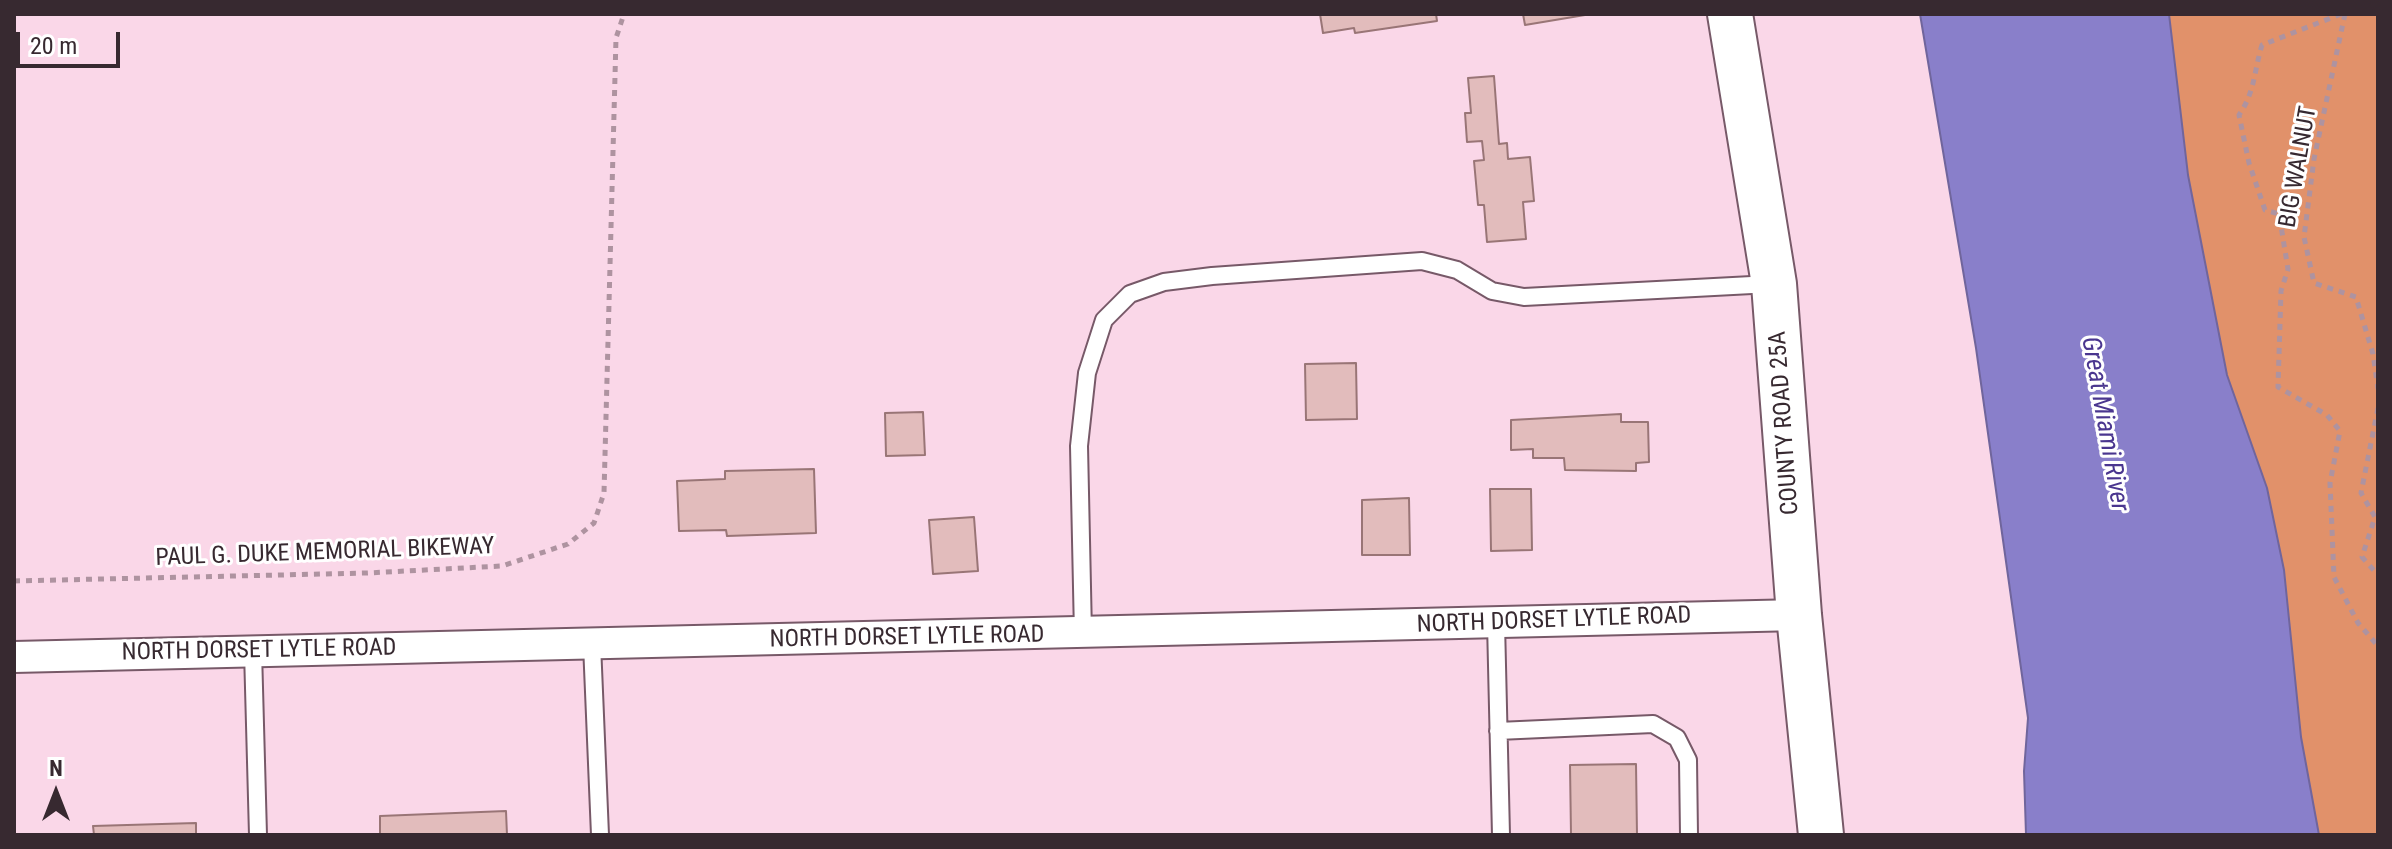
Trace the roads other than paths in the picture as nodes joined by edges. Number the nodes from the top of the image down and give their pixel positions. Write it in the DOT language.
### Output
graph roads {
  1 [pos="1730,14"];
  2 [pos="1774,284"];
  3 [pos="1799,615"];
  4 [pos="1496,623"];
  5 [pos="1083,634"];
  6 [pos="592,644"];
  7 [pos="253,651"];
  8 [pos="14,657"];
  9 [pos="1498,731"];
  10 [pos="258,835"];
  11 [pos="600,835"];
  12 [pos="1501,835"];
  13 [pos="1689,835"];
  14 [pos="1821,835"];
  1 -- 2 [label="main road, COUNTY ROAD 25A"];
  2 -- 3 [label="main road, COUNTY ROAD 25A"];
  2 -- 5 [label="lane"];
  3 -- 4 [label="street, NORTH DORSET LYTLE ROAD"];
  3 -- 14 [label="main road, COUNTY ROAD 25A"];
  4 -- 5 [label="street, NORTH DORSET LYTLE ROAD"];
  4 -- 9 [label="lane"];
  5 -- 6 [label="street, NORTH DORSET LYTLE ROAD"];
  6 -- 7 [label="street, NORTH DORSET LYTLE ROAD"];
  6 -- 11 [label="lane"];
  7 -- 8 [label="street, NORTH DORSET LYTLE ROAD"];
  7 -- 10 [label="lane"];
  9 -- 12 [label="lane"];
  9 -- 13 [label="lane"];
}
